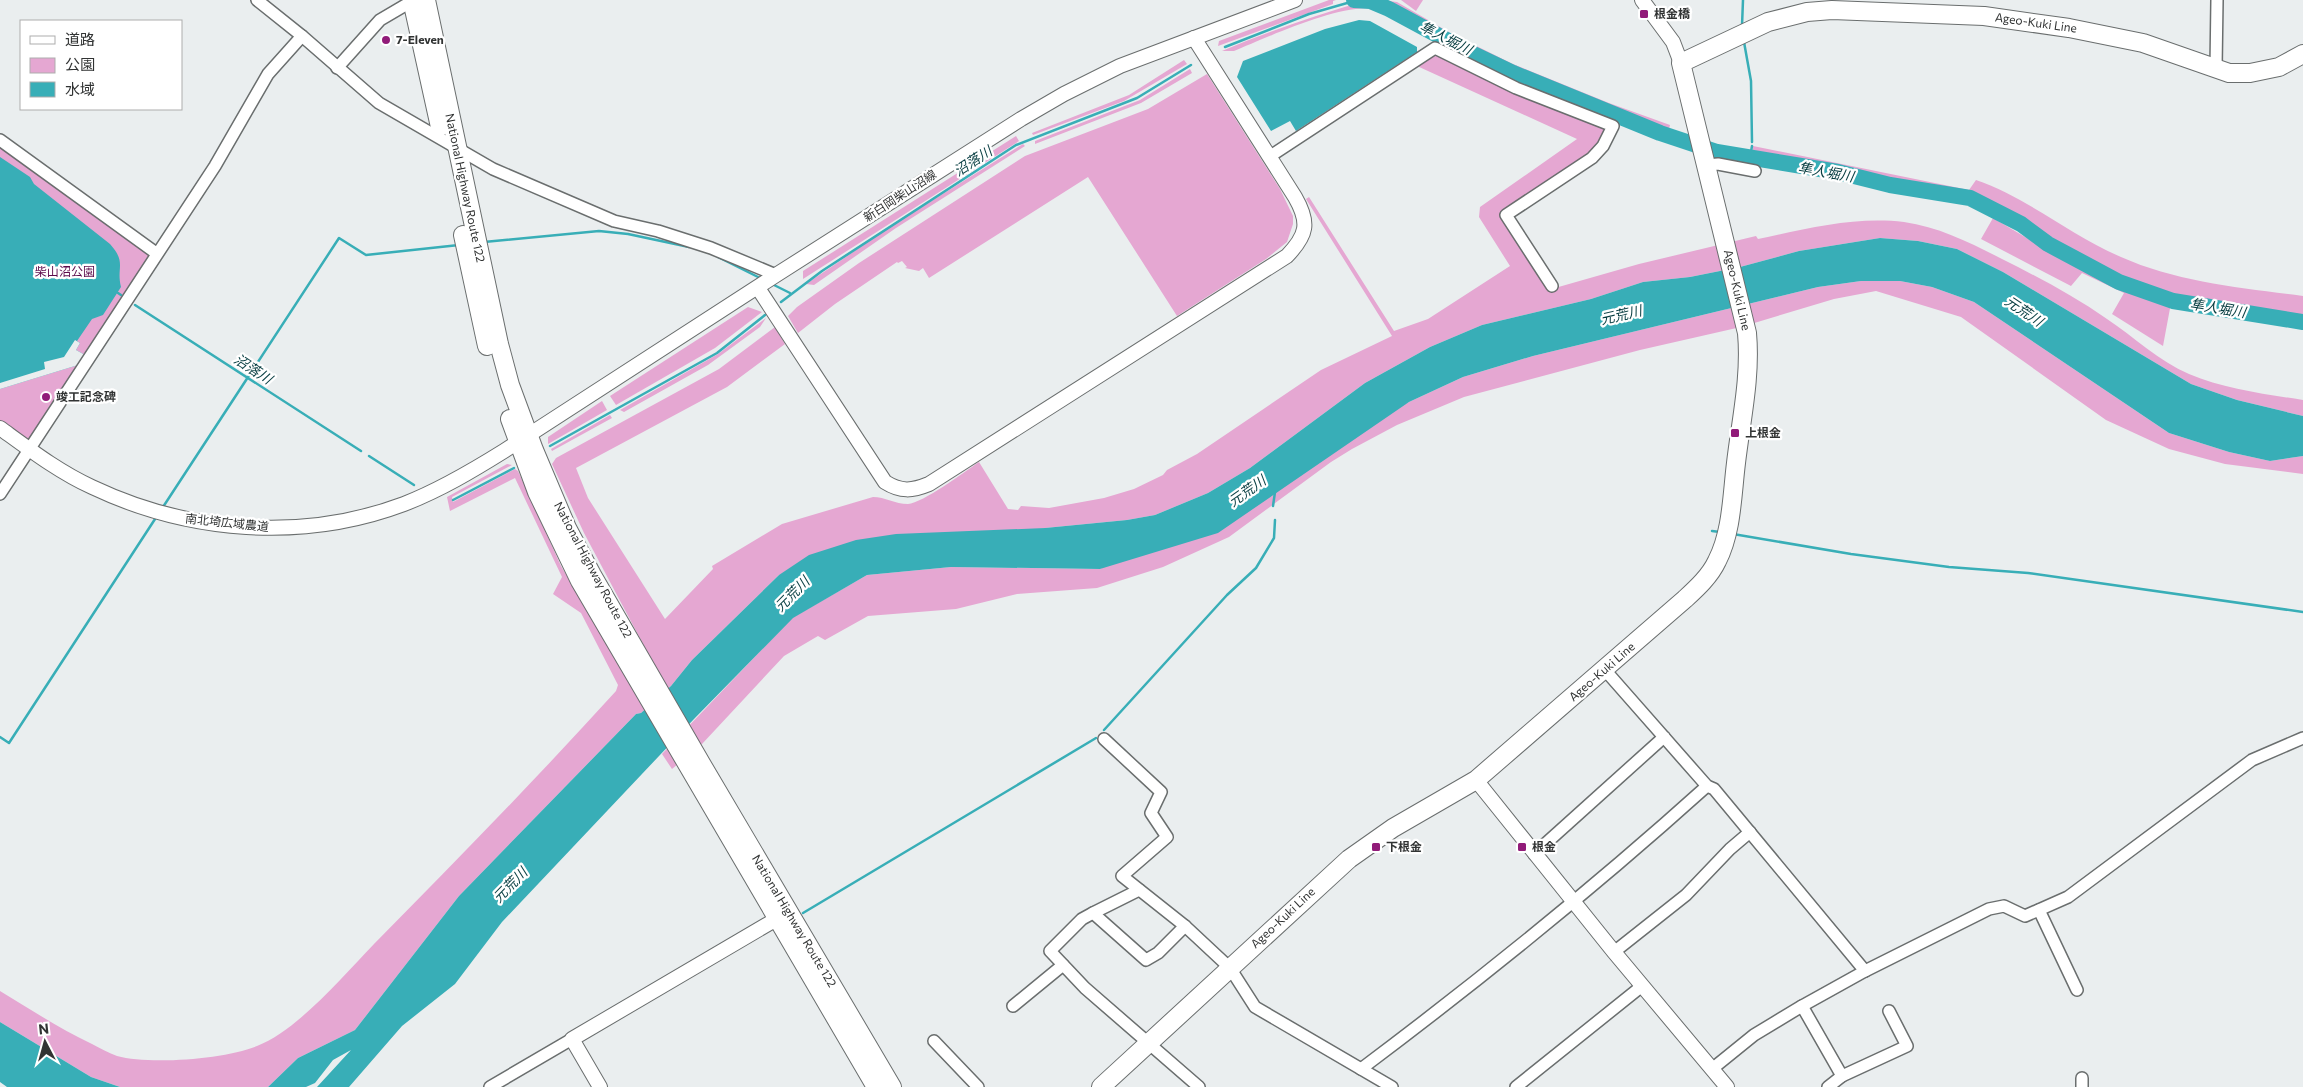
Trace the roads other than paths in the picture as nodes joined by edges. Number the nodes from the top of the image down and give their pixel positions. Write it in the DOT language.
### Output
graph roads {
  1 [pos="257,0"];
  2 [pos="416,0"];
  3 [pos="1294,0"];
  4 [pos="1642,0"];
  5 [pos="2217,0"];
  6 [pos="1896,6"];
  7 [pos="302,36"];
  8 [pos="1194,38"];
  9 [pos="2303,54"];
  10 [pos="1681,63"];
  11 [pos="337,68"];
  12 [pos="2216,68"];
  13 [pos="0,140"];
  14 [pos="450,145"];
  15 [pos="1268,157"];
  16 [pos="1706,161"];
  17 [pos="1755,171"];
  18 [pos="156,253"];
  19 [pos="776,275"];
  20 [pos="1552,286"];
  21 [pos="758,288"];
  22 [pos="0,428"];
  23 [pos="523,438"];
  24 [pos="30,450"];
  25 [pos="0,494"];
  26 [pos="1605,670"];
  27 [pos="1664,737"];
  28 [pos="2303,738"];
  29 [pos="1104,739"];
  30 [pos="1476,780"];
  31 [pos="1708,786"];
  32 [pos="1750,832"];
  33 [pos="1534,854"];
  34 [pos="1140,890"];
  35 [pos="1574,902"];
  36 [pos="2039,910"];
  37 [pos="1093,913"];
  38 [pos="783,915"];
  39 [pos="1184,926"];
  40 [pos="1614,952"];
  41 [pos="1063,965"];
  42 [pos="1230,968"];
  43 [pos="1865,971"];
  44 [pos="1642,986"];
  45 [pos="2077,990"];
  46 [pos="1013,1006"];
  47 [pos="1802,1006"];
  48 [pos="1889,1012"];
  49 [pos="572,1039"];
  50 [pos="934,1041"];
  51 [pos="1148,1044"];
  52 [pos="1361,1069"];
  53 [pos="1712,1069"];
  54 [pos="1842,1076"];
  55 [pos="490,1087"];
  56 [pos="600,1087"];
  57 [pos="887,1087"];
  58 [pos="978,1087"];
  59 [pos="1101,1087"];
  60 [pos="1199,1087"];
  61 [pos="1392,1087"];
  62 [pos="1516,1087"];
  63 [pos="1727,1087"];
  64 [pos="1828,1087"];
  1 -- 7 [label="street"];
  2 -- 11 [label="street"];
  2 -- 14 [label="main road, National Highway Route 122"];
  3 -- 8 [label="street, 新白岡柴山沼線"];
  4 -- 10 [label="street"];
  5 -- 12 [label="street"];
  6 -- 10 [label="main road, Ageo-Kuki Line"];
  6 -- 12 [label="main road, Ageo-Kuki Line"];
  7 -- 11 [label="street"];
  7 -- 18 [label="street"];
  8 -- 15 [label="street"];
  8 -- 19 [label="street, 新白岡柴山沼線"];
  9 -- 12 [label="main road, Ageo-Kuki Line"];
  10 -- 16 [label="main road, Ageo-Kuki Line"];
  11 -- 14 [label="street"];
  13 -- 18 [label="street"];
  14 -- 19 [label="street"];
  14 -- 23 [label="main road, National Highway Route 122"];
  15 -- 20 [label="street"];
  15 -- 21 [label="street"];
  16 -- 17 [label="street"];
  16 -- 26 [label="main road, Ageo-Kuki Line"];
  18 -- 24 [label="street"];
  19 -- 21 [label="street, 新白岡柴山沼線"];
  21 -- 23 [label="street, 新白岡柴山沼線"];
  22 -- 24 [label="street, 南北埼広域農道"];
  23 -- 24 [label="street, 南北埼広域農道"];
  23 -- 38 [label="main road, National Highway Route 122"];
  24 -- 25 [label="street"];
  26 -- 27 [label="street"];
  26 -- 30 [label="main road, Ageo-Kuki Line"];
  27 -- 31 [label="street"];
  27 -- 33 [label="street"];
  28 -- 36 [label="street"];
  29 -- 34 [label="street"];
  30 -- 33 [label="street"];
  30 -- 42 [label="main road, Ageo-Kuki Line"];
  31 -- 32 [label="street"];
  31 -- 35 [label="street"];
  32 -- 40 [label="street"];
  32 -- 43 [label="street"];
  33 -- 35 [label="street"];
  34 -- 37 [label="street"];
  34 -- 39 [label="street"];
  35 -- 40 [label="street"];
  35 -- 52 [label="street"];
  36 -- 43 [label="street"];
  36 -- 45 [label="street"];
  37 -- 39 [label="street"];
  37 -- 41 [label="street"];
  38 -- 49 [label="street"];
  38 -- 57 [label="main road, National Highway Route 122"];
  39 -- 42 [label="street"];
  40 -- 44 [label="street"];
  41 -- 46 [label="street"];
  41 -- 51 [label="street"];
  42 -- 51 [label="main road, Ageo-Kuki Line"];
  42 -- 52 [label="street"];
  43 -- 47 [label="street"];
  44 -- 53 [label="street"];
  44 -- 62 [label="street"];
  47 -- 53 [label="street"];
  47 -- 54 [label="street"];
  48 -- 54 [label="street"];
  49 -- 55 [label="street"];
  49 -- 56 [label="street"];
  50 -- 58 [label="street"];
  51 -- 59 [label="main road, Ageo-Kuki Line"];
  51 -- 60 [label="street"];
  52 -- 61 [label="street"];
  53 -- 63 [label="street"];
  54 -- 64 [label="street"];
}
